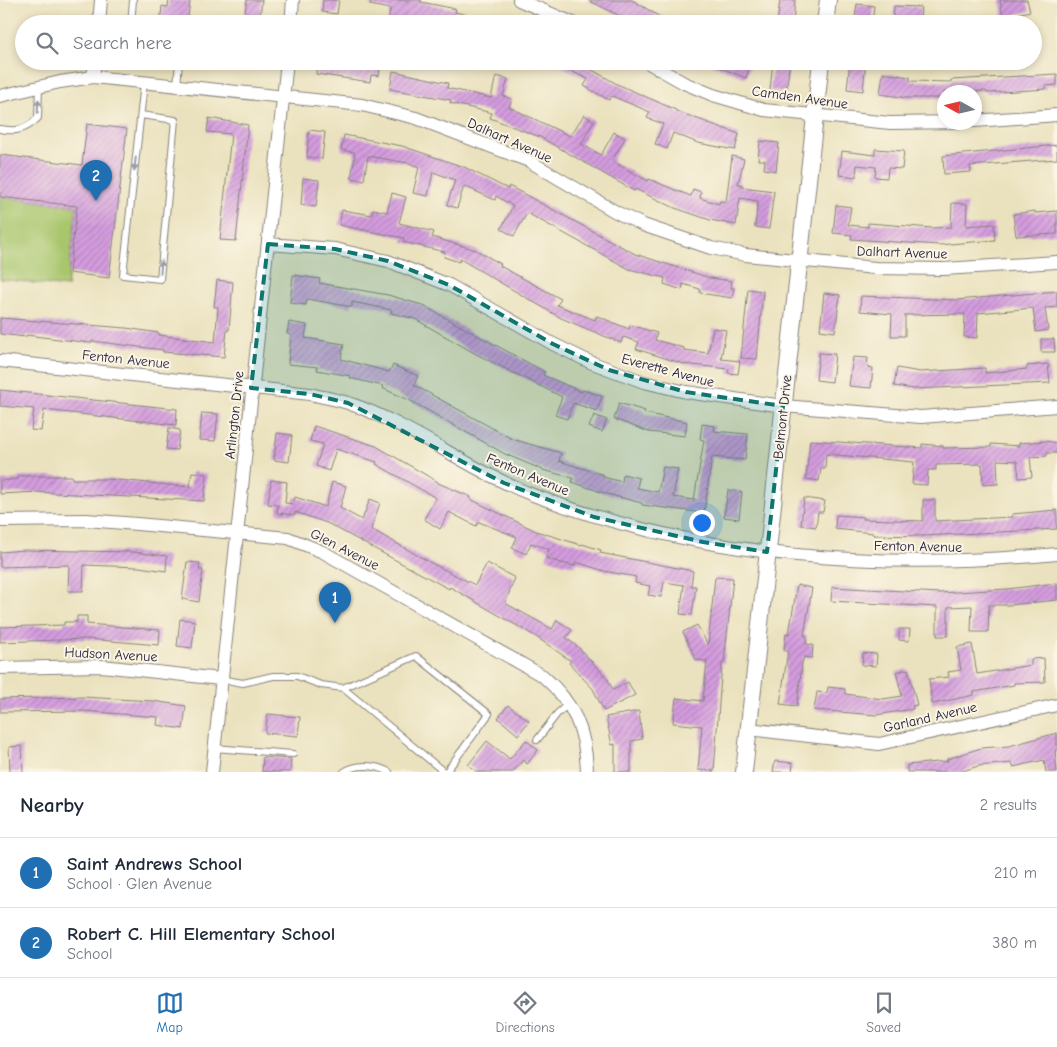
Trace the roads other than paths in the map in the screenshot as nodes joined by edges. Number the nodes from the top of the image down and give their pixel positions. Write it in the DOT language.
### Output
graph roads {
  1 [pos="101,0"];
  2 [pos="133,0"];
  3 [pos="293,0"];
  4 [pos="519,0"];
  5 [pos="828,0"];
  6 [pos="99,15"];
  7 [pos="132,15"];
  8 [pos="292,15"];
  9 [pos="554,15"];
  10 [pos="826,15"];
  11 [pos="94,70"];
  12 [pos="178,70"];
  13 [pos="286,70"];
  14 [pos="661,70"];
  15 [pos="820,70"];
  16 [pos="93,77"];
  17 [pos="144,84"];
  18 [pos="39,87"];
  19 [pos="177,87"];
  20 [pos="0,94"];
  21 [pos="283,98"];
  22 [pos="141,115"];
  23 [pos="1057,115"];
  24 [pos="814,116"];
  25 [pos="982,120"];
  26 [pos="937,122"];
  27 [pos="0,129"];
  28 [pos="268,244"];
  29 [pos="799,261"];
  30 [pos="1057,262"];
  31 [pos="0,361"];
  32 [pos="251,388"];
  33 [pos="783,406"];
  34 [pos="1057,406"];
  35 [pos="0,522"];
  36 [pos="237,534"];
  37 [pos="767,552"];
  38 [pos="1057,554"];
  39 [pos="0,668"];
  40 [pos="220,679"];
  41 [pos="343,688"];
  42 [pos="569,704"];
  43 [pos="1057,705"];
  44 [pos="748,729"];
  45 [pos="537,740"];
  46 [pos="214,748"];
  47 [pos="293,754"];
  48 [pos="212,772"];
  49 [pos="344,772"];
  50 [pos="389,772"];
  51 [pos="445,772"];
  52 [pos="587,772"];
  53 [pos="744,772"];
  1 -- 6 [label="street"];
  2 -- 7 [label="lane"];
  3 -- 8 [label="street"];
  4 -- 9 [label="street"];
  5 -- 10 [label="street"];
  11 -- 16 [label="street"];
  12 -- 19 [label="lane"];
  13 -- 21 [label="street, Arlington Drive"];
  14 -- 24 [label="street, Camden Avenue"];
  15 -- 24 [label="street, Belmont Drive"];
  16 -- 17 [label="street, Dalhart Avenue"];
  16 -- 18 [label="street, Dalhart Avenue"];
  17 -- 19 [label="street, Dalhart Avenue"];
  17 -- 22 [label="lane"];
  18 -- 20 [label="street, Dalhart Avenue"];
  27 -- 18 [label="lane, one-way"];
  19 -- 21 [label="street, Dalhart Avenue"];
  21 -- 28 [label="street, Arlington Drive"];
  21 -- 29 [label="street, Dalhart Avenue"];
  22 -- 22 [label="lane, one-way"];
  23 -- 25 [label="street"];
  24 -- 26 [label="street, Camden Avenue"];
  24 -- 29 [label="street, Belmont Drive"];
  28 -- 32 [label="street, Arlington Drive"];
  28 -- 33 [label="street, Everette Avenue"];
  29 -- 30 [label="street, Dalhart Avenue"];
  29 -- 33 [label="street, Belmont Drive"];
  31 -- 32 [label="street, Fenton Avenue"];
  32 -- 36 [label="street, Arlington Drive"];
  32 -- 37 [label="street, Fenton Avenue"];
  33 -- 34 [label="street, Everette Avenue"];
  33 -- 37 [label="street, Belmont Drive"];
  35 -- 36 [label="street, Glen Avenue"];
  36 -- 40 [label="street, Arlington Drive"];
  36 -- 42 [label="street, Glen Avenue"];
  37 -- 38 [label="street, Fenton Avenue"];
  37 -- 44 [label="street, Belmont Drive"];
  39 -- 40 [label="street, Hudson Avenue"];
  40 -- 41 [label="lane"];
  40 -- 46 [label="street, Arlington Drive"];
  41 -- 51 [label="lane"];
  41 -- 51 [label="lane"];
  42 -- 45 [label="lane"];
  42 -- 52 [label="street, Glen Avenue"];
  43 -- 44 [label="street, Garland Avenue"];
  44 -- 53 [label="street, Belmont Drive"];
  46 -- 47 [label="lane"];
  46 -- 48 [label="street, Arlington Drive"];
  49 -- 50 [label="lane"];
}
